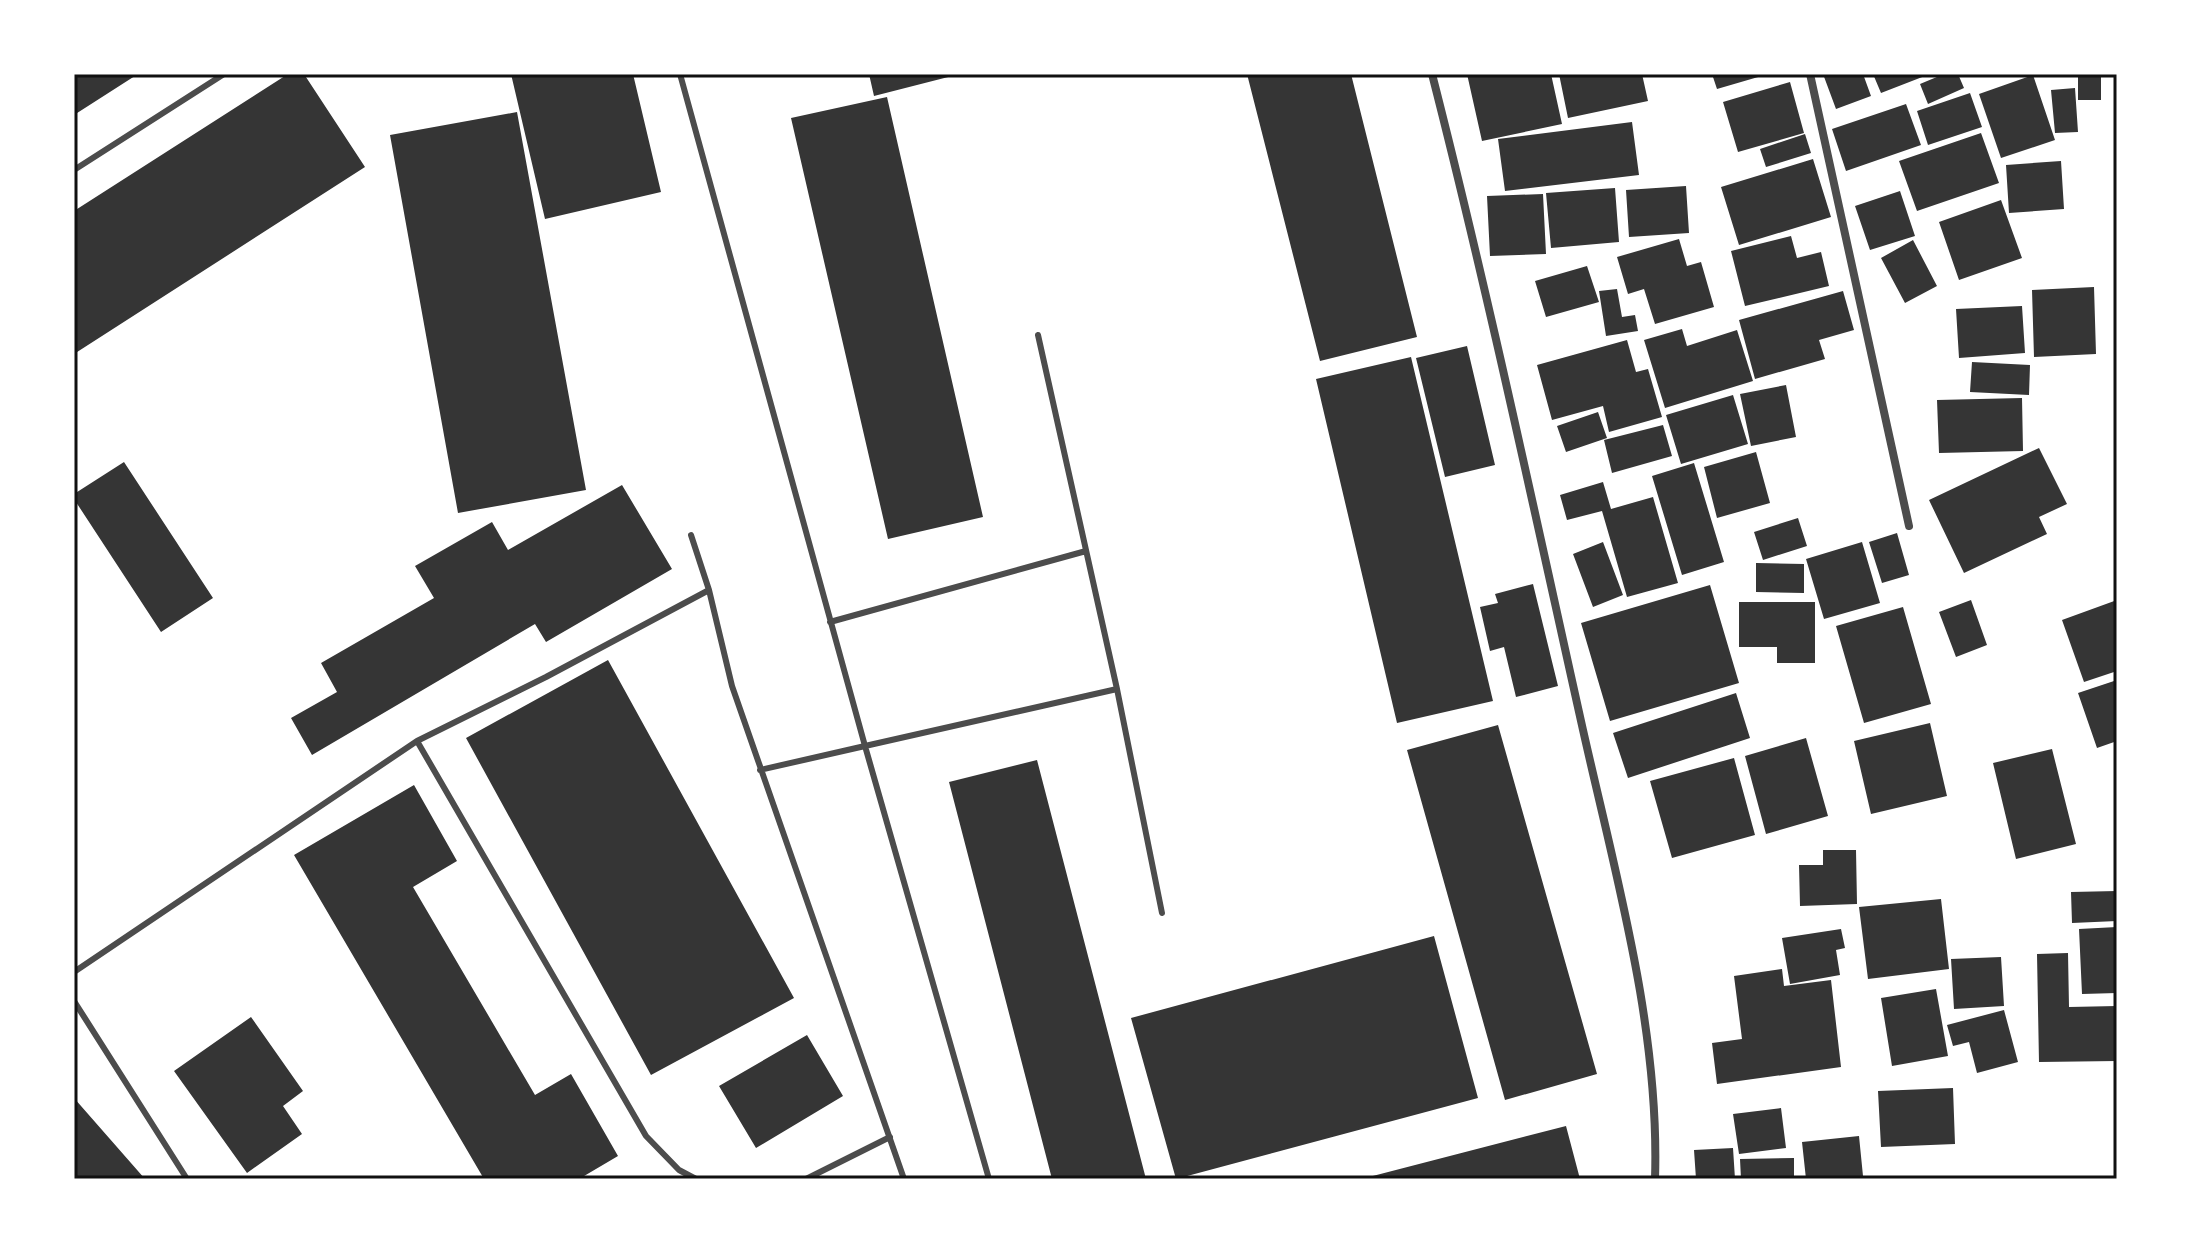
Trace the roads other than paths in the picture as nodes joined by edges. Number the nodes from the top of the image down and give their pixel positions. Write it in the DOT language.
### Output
graph roads {
  1 [pos="224,74"];
  2 [pos="680,74"];
  3 [pos="1432,74"];
  4 [pos="1810,74"];
  5 [pos="74,170"];
  6 [pos="1038,335"];
  7 [pos="1909,526"];
  8 [pos="691,535"];
  9 [pos="1086,551"];
  10 [pos="709,590"];
  11 [pos="830,622"];
  12 [pos="1117,689"];
  13 [pos="417,741"];
  14 [pos="865,746"];
  15 [pos="760,770"];
  16 [pos="1162,913"];
  17 [pos="74,972"];
  18 [pos="74,1001"];
  19 [pos="890,1137"];
  20 [pos="187,1179"];
  21 [pos="696,1179"];
  22 [pos="806,1179"];
  23 [pos="904,1179"];
  24 [pos="989,1179"];
  25 [pos="1655,1179"];
  1 -- 5 [label="lane"];
  2 -- 11 [label="lane"];
  3 -- 25 [label="street"];
  4 -- 7 [label="street"];
  6 -- 9 [label="lane"];
  8 -- 10 [label="lane"];
  9 -- 11 [label="lane"];
  9 -- 12 [label="lane"];
  10 -- 13 [label="lane"];
  10 -- 15 [label="lane"];
  11 -- 14 [label="lane"];
  12 -- 14 [label="lane"];
  12 -- 16 [label="lane"];
  13 -- 17 [label="lane"];
  13 -- 21 [label="lane"];
  14 -- 15 [label="lane"];
  14 -- 24 [label="lane"];
  15 -- 19 [label="lane"];
  18 -- 20 [label="lane"];
  19 -- 22 [label="lane"];
  19 -- 23 [label="lane"];
}
